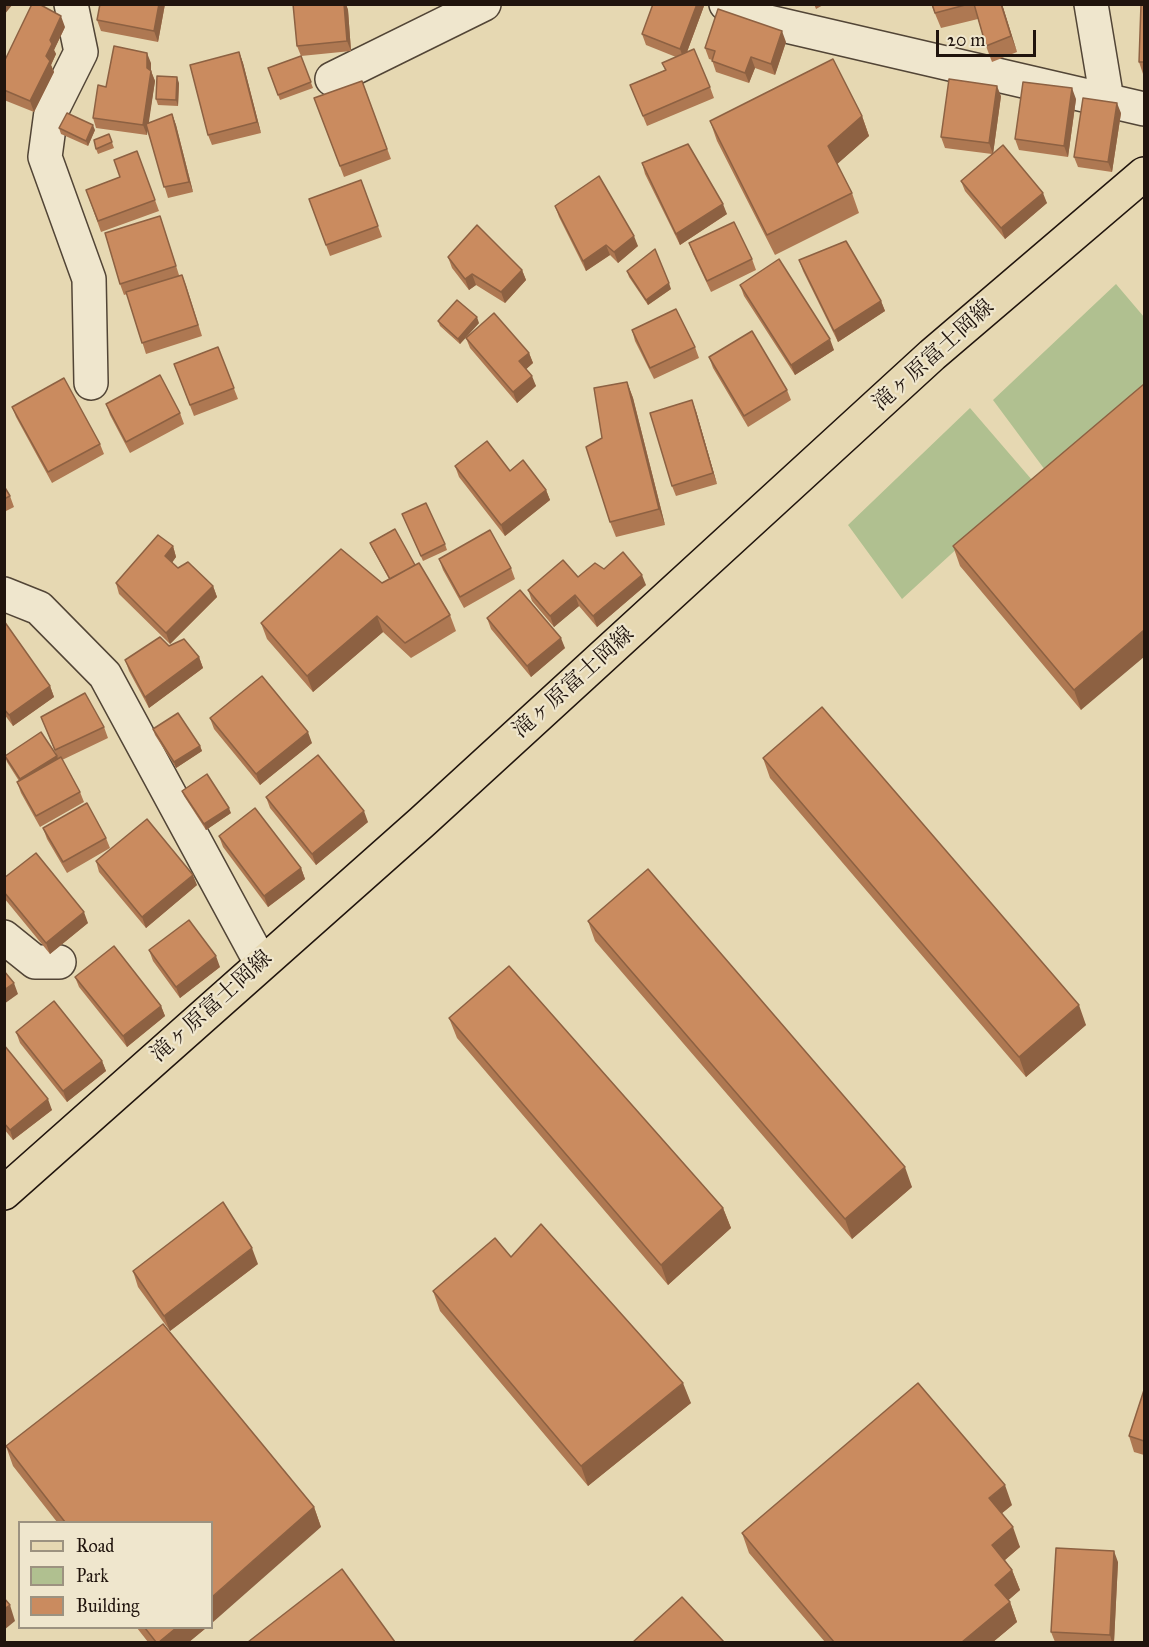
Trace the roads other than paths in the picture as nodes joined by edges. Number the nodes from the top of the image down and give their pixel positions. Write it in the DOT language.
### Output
graph roads {
  1 [pos="71,4"];
  2 [pos="484,4"];
  3 [pos="726,4"];
  4 [pos="1091,4"];
  5 [pos="332,79"];
  6 [pos="1107,100"];
  7 [pos="1144,109"];
  8 [pos="1144,174"];
  9 [pos="91,382"];
  10 [pos="4,594"];
  11 [pos="4,937"];
  12 [pos="59,962"];
  13 [pos="261,963"];
  14 [pos="4,1193"];
  1 -- 9 [label="street"];
  2 -- 5 [label="street"];
  3 -- 6 [label="street"];
  4 -- 6 [label="street"];
  6 -- 7 [label="street"];
  8 -- 13 [label="main road, 滝ヶ原富士岡線"];
  10 -- 13 [label="street"];
  11 -- 12 [label="street"];
  13 -- 14 [label="main road, 滝ヶ原富士岡線"];
}
